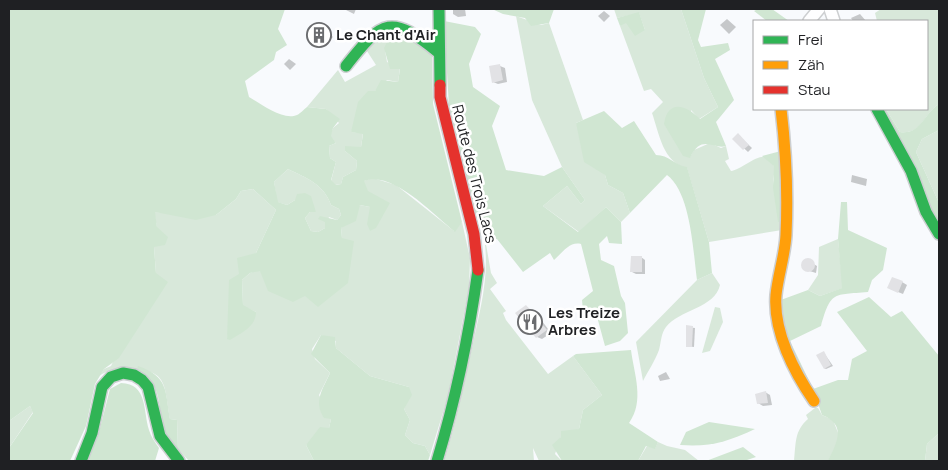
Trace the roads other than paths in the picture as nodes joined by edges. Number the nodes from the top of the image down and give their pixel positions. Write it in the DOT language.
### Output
graph roads {
  1 [pos="439,9"];
  2 [pos="819,9"];
  3 [pos="810,20"];
  4 [pos="439,52"];
  5 [pos="346,66"];
  6 [pos="781,110"];
  7 [pos="879,110"];
  8 [pos="939,234"];
  9 [pos="813,397"];
  10 [pos="81,461"];
  11 [pos="179,461"];
  12 [pos="437,461"];
  1 -- 4 [label="street, Route des Trois Lacs"];
  2 -- 3 [label="street"];
  4 -- 5 [label="street"];
  4 -- 12 [label="street, Route des Trois Lacs"];
  6 -- 9 [label="street"];
  7 -- 8 [label="street"];
  10 -- 11 [label="street"];
}
